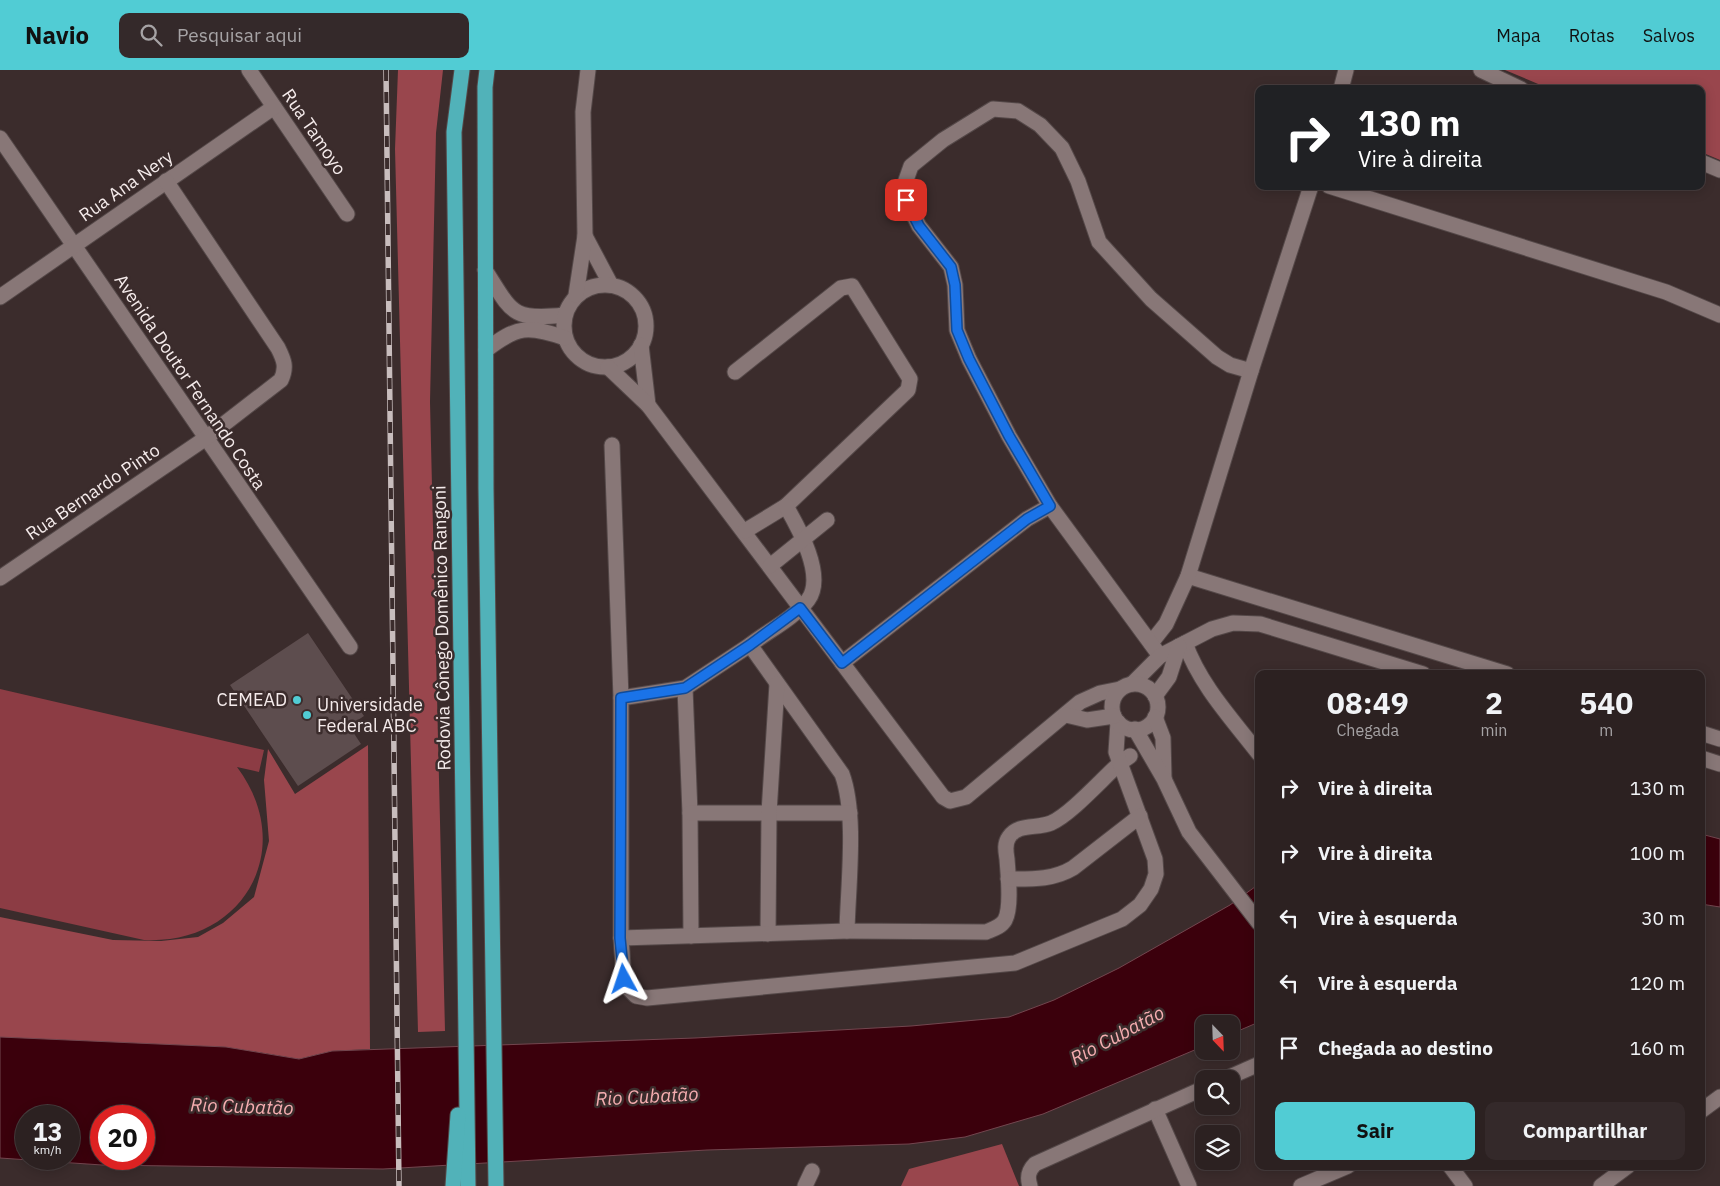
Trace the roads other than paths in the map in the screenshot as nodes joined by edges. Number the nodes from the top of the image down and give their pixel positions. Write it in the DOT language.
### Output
graph roads {
  1 [pos="249,70"];
  2 [pos="462,70"];
  3 [pos="487,70"];
  4 [pos="588,70"];
  5 [pos="1346,70"];
  6 [pos="1481,70"];
  7 [pos="1342,85"];
  8 [pos="1513,85"];
  9 [pos="274,107"];
  10 [pos="0,138"];
  11 [pos="1705,164"];
  12 [pos="1720,170"];
  13 [pos="166,181"];
  14 [pos="1310,190"];
  15 [pos="1342,190"];
  16 [pos="347,214"];
  17 [pos="585,236"];
  18 [pos="74,245"];
  19 [pos="486,270"];
  20 [pos="611,285"];
  21 [pos="576,296"];
  22 [pos="0,297"];
  23 [pos="564,315"];
  24 [pos="1720,315"];
  25 [pos="565,338"];
  26 [pos="642,345"];
  27 [pos="486,350"];
  28 [pos="608,367"];
  29 [pos="1251,371"];
  30 [pos="735,372"];
  31 [pos="648,405"];
  32 [pos="206,438"];
  33 [pos="612,445"];
  34 [pos="786,506"];
  35 [pos="1050,506"];
  36 [pos="827,520"];
  37 [pos="744,531"];
  38 [pos="804,540"];
  39 [pos="770,566"];
  40 [pos="1188,576"];
  41 [pos="0,578"];
  42 [pos="800,608"];
  43 [pos="1151,643"];
  44 [pos="750,645"];
  45 [pos="1182,645"];
  46 [pos="350,647"];
  47 [pos="1160,656"];
  48 [pos="842,663"];
  49 [pos="1410,670"];
  50 [pos="1494,670"];
  51 [pos="777,684"];
  52 [pos="1126,687"];
  53 [pos="685,688"];
  54 [pos="1155,696"];
  55 [pos="621,698"];
  56 [pos="1066,715"];
  57 [pos="1155,717"];
  58 [pos="1116,719"];
  59 [pos="1133,729"];
  60 [pos="1705,734"];
  61 [pos="1254,738"];
  62 [pos="1720,739"];
  63 [pos="1705,759"];
  64 [pos="1124,764"];
  65 [pos="1720,764"];
  66 [pos="1164,779"];
  67 [pos="690,813"];
  68 [pos="769,813"];
  69 [pos="850,813"];
  70 [pos="1140,816"];
  71 [pos="1008,879"];
  72 [pos="1255,918"];
  73 [pos="847,931"];
  74 [pos="768,934"];
  75 [pos="691,936"];
  76 [pos="620,938"];
  77 [pos="493,1013"];
  78 [pos="465,1023"];
  79 [pos="1255,1066"];
  80 [pos="1240,1072"];
  81 [pos="1195,1092"];
  82 [pos="1720,1097"];
  83 [pos="1705,1108"];
  84 [pos="1155,1110"];
  85 [pos="1339,1170"];
  86 [pos="1453,1170"];
  87 [pos="1623,1170"];
  88 [pos="812,1171"];
  89 [pos="453,1186"];
  90 [pos="468,1186"];
  91 [pos="496,1186"];
  92 [pos="504,1186"];
  93 [pos="805,1186"];
  94 [pos="1030,1186"];
  95 [pos="1189,1186"];
  96 [pos="1301,1186"];
  97 [pos="1465,1186"];
  98 [pos="1601,1186"];
  1 -- 9 [label="street, Rua Tamoyo"];
  2 -- 78 [label="highway, Rodovia Cônego Domênico Rangoni"];
  3 -- 19 [label="highway"];
  4 -- 17 [label="street"];
  5 -- 7 [label="street"];
  6 -- 8 [label="street"];
  9 -- 13 [label="street, Rua Ana Nery"];
  9 -- 16 [label="street, Rua Tamoyo"];
  10 -- 18 [label="street, Avenida Doutor Fernando Costa"];
  11 -- 12 [label="street"];
  13 -- 18 [label="street, Rua Ana Nery"];
  13 -- 32 [label="street, Rua Bernardo Pinto"];
  14 -- 29 [label="street"];
  15 -- 24 [label="street"];
  17 -- 20 [label="street"];
  17 -- 21 [label="street"];
  18 -- 22 [label="street, Rua Ana Nery"];
  18 -- 32 [label="street, Avenida Doutor Fernando Costa"];
  19 -- 23 [label="street"];
  19 -- 27 [label="highway"];
  20 -- 21 [label="street"];
  20 -- 26 [label="street"];
  21 -- 23 [label="street"];
  23 -- 25 [label="street"];
  25 -- 27 [label="street"];
  25 -- 28 [label="street"];
  26 -- 28 [label="street"];
  26 -- 31 [label="street"];
  27 -- 77 [label="highway"];
  28 -- 31 [label="street"];
  29 -- 35 [label="street"];
  29 -- 40 [label="street"];
  30 -- 34 [label="street"];
  31 -- 37 [label="street"];
  32 -- 41 [label="street, Rua Bernardo Pinto"];
  32 -- 46 [label="street, Avenida Doutor Fernando Costa"];
  33 -- 55 [label="street"];
  34 -- 37 [label="street"];
  34 -- 38 [label="street"];
  35 -- 43 [label="street"];
  35 -- 48 [label="street"];
  36 -- 38 [label="street"];
  37 -- 39 [label="street"];
  38 -- 39 [label="street"];
  38 -- 42 [label="street"];
  39 -- 42 [label="street"];
  40 -- 43 [label="street"];
  40 -- 50 [label="street"];
  42 -- 44 [label="street"];
  42 -- 48 [label="street"];
  43 -- 47 [label="street"];
  44 -- 51 [label="street"];
  44 -- 53 [label="street"];
  45 -- 47 [label="street"];
  45 -- 49 [label="street"];
  45 -- 54 [label="street"];
  45 -- 61 [label="street"];
  47 -- 52 [label="street"];
  48 -- 56 [label="street"];
  51 -- 68 [label="street"];
  51 -- 69 [label="street"];
  52 -- 54 [label="street"];
  52 -- 56 [label="street"];
  52 -- 58 [label="street"];
  53 -- 55 [label="street"];
  53 -- 67 [label="street"];
  54 -- 57 [label="street"];
  55 -- 76 [label="street"];
  56 -- 58 [label="street"];
  57 -- 59 [label="street"];
  57 -- 66 [label="street"];
  58 -- 59 [label="street"];
  58 -- 64 [label="street"];
  59 -- 64 [label="street"];
  59 -- 66 [label="street"];
  60 -- 62 [label="street"];
  63 -- 65 [label="street"];
  64 -- 70 [label="street"];
  64 -- 71 [label="street"];
  66 -- 72 [label="street"];
  67 -- 68 [label="street"];
  67 -- 75 [label="street"];
  68 -- 69 [label="street"];
  68 -- 74 [label="street"];
  69 -- 73 [label="street"];
  70 -- 71 [label="street"];
  70 -- 76 [label="street"];
  71 -- 73 [label="street"];
  73 -- 74 [label="street"];
  74 -- 75 [label="street"];
  75 -- 76 [label="street"];
  77 -- 91 [label="highway"];
  77 -- 92 [label="highway"];
  78 -- 89 [label="highway"];
  78 -- 90 [label="highway, Rodovia Cônego Domênico Rangoni"];
  79 -- 80 [label="street"];
  81 -- 84 [label="street"];
  82 -- 83 [label="street"];
  84 -- 94 [label="street"];
  84 -- 95 [label="street"];
  85 -- 96 [label="street"];
  86 -- 97 [label="street"];
  87 -- 98 [label="street"];
  88 -- 93 [label="street"];
}
